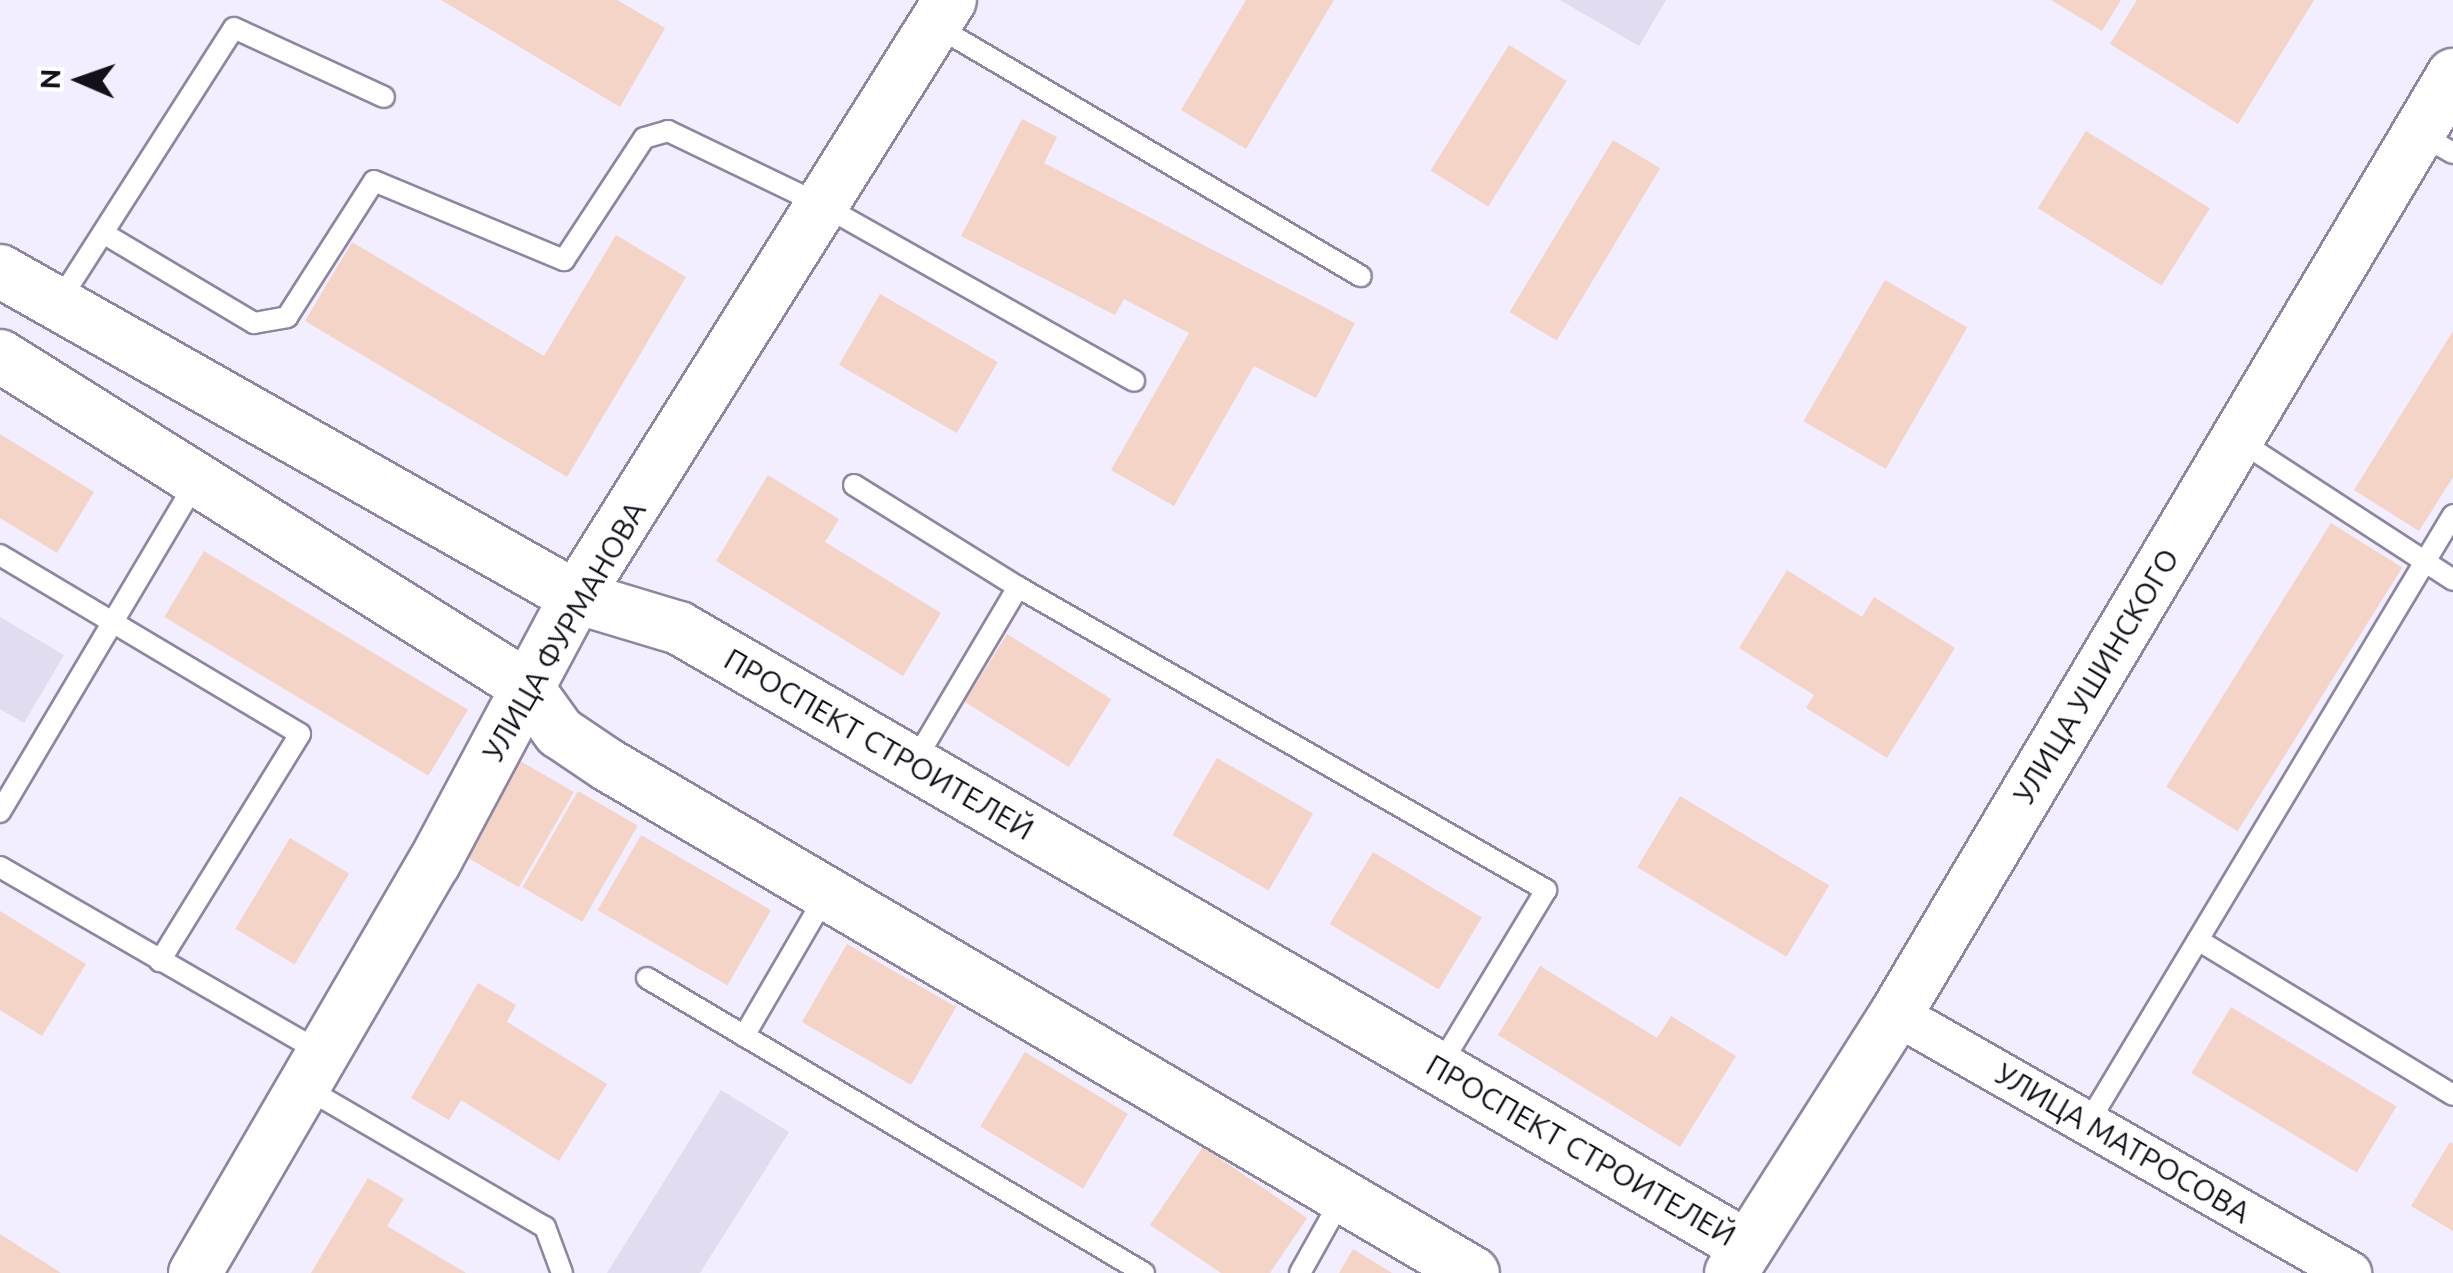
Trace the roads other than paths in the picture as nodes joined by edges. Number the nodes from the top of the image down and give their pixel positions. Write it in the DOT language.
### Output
graph roads {
  1 [pos="942,12"];
  2 [pos="2453,75"];
  3 [pos="384,97"];
  4 [pos="2436,143"];
  5 [pos="824,206"];
  6 [pos="103,233"];
  7 [pos="0,271"];
  8 [pos="1362,276"];
  9 [pos="56,304"];
  10 [pos="0,356"];
  11 [pos="1134,381"];
  12 [pos="2236,439"];
  13 [pos="200,476"];
  14 [pos="854,485"];
  15 [pos="2453,516"];
  16 [pos="0,555"];
  17 [pos="2424,563"];
  18 [pos="2453,580"];
  19 [pos="1018,588"];
  20 [pos="576,597"];
  21 [pos="112,620"];
  22 [pos="526,686"];
  23 [pos="913,764"];
  24 [pos="0,812"];
  25 [pos="0,867"];
  26 [pos="827,892"];
  27 [pos="2198,940"];
  28 [pos="160,961"];
  29 [pos="647,978"];
  30 [pos="1896,1014"];
  31 [pos="744,1036"];
  32 [pos="1438,1068"];
  33 [pos="312,1069"];
  34 [pos="2453,1095"];
  35 [pos="2088,1123"];
  36 [pos="1344,1196"];
  37 [pos="1738,1259"];
  38 [pos="196,1273"];
  39 [pos="562,1273"];
  40 [pos="1144,1273"];
  41 [pos="1300,1273"];
  42 [pos="1473,1273"];
  43 [pos="2350,1273"];
  1 -- 5 [label="street, УЛИЦА ФУРМАНОВА"];
  1 -- 8 [label="lane"];
  2 -- 4 [label="street, УЛИЦА УШИНСКОГО"];
  3 -- 6 [label="lane"];
  4 -- 12 [label="street, УЛИЦА УШИНСКОГО"];
  5 -- 6 [label="lane"];
  5 -- 11 [label="lane"];
  5 -- 20 [label="street, УЛИЦА ФУРМАНОВА"];
  6 -- 9 [label="lane"];
  7 -- 9 [label="street, ПРОСПЕКТ СТРОИТЕЛЕЙ"];
  9 -- 20 [label="street, ПРОСПЕКТ СТРОИТЕЛЕЙ"];
  10 -- 13 [label="street"];
  12 -- 17 [label="lane"];
  12 -- 30 [label="street, УЛИЦА УШИНСКОГО"];
  13 -- 21 [label="lane"];
  13 -- 22 [label="street"];
  14 -- 19 [label="lane"];
  15 -- 17 [label="lane"];
  16 -- 21 [label="lane"];
  17 -- 18 [label="lane"];
  17 -- 27 [label="lane"];
  19 -- 23 [label="lane"];
  19 -- 32 [label="lane"];
  20 -- 22 [label="street, УЛИЦА ФУРМАНОВА"];
  20 -- 23 [label="street, ПРОСПЕКТ СТРОИТЕЛЕЙ"];
  21 -- 24 [label="lane"];
  21 -- 28 [label="lane"];
  22 -- 26 [label="street"];
  22 -- 33 [label="street, УЛИЦА ФУРМАНОВА"];
  23 -- 32 [label="street, ПРОСПЕКТ СТРОИТЕЛЕЙ"];
  25 -- 28 [label="lane"];
  26 -- 31 [label="lane"];
  26 -- 36 [label="street"];
  27 -- 34 [label="lane"];
  27 -- 35 [label="lane"];
  28 -- 33 [label="lane"];
  29 -- 31 [label="lane"];
  30 -- 35 [label="street, УЛИЦА МАТРОСОВА"];
  30 -- 37 [label="street, УЛИЦА УШИНСКОГО"];
  31 -- 40 [label="lane"];
  32 -- 37 [label="street, ПРОСПЕКТ СТРОИТЕЛЕЙ"];
  33 -- 38 [label="street, УЛИЦА ФУРМАНОВА"];
  33 -- 39 [label="lane"];
  35 -- 43 [label="street, УЛИЦА МАТРОСОВА"];
  36 -- 41 [label="lane"];
  36 -- 42 [label="street"];
}
